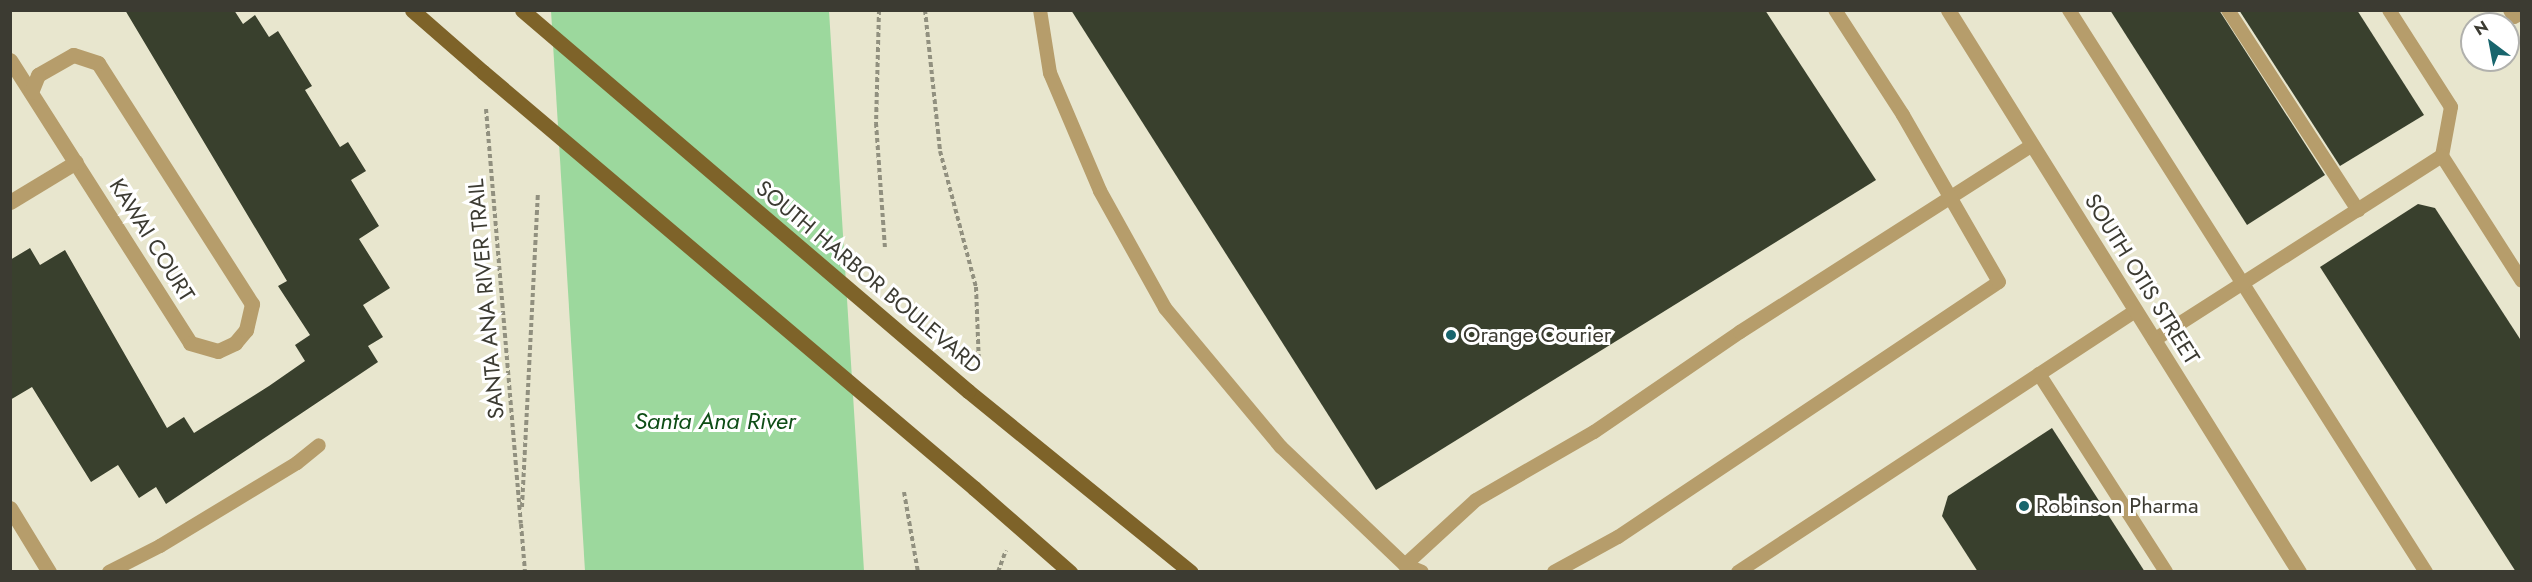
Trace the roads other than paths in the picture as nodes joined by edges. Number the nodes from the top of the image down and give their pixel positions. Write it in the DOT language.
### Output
graph roads {
  1 [pos="412,10"];
  2 [pos="522,10"];
  3 [pos="1040,10"];
  4 [pos="1835,10"];
  5 [pos="1948,10"];
  6 [pos="2069,10"];
  7 [pos="2228,10"];
  8 [pos="2389,10"];
  9 [pos="2510,10"];
  10 [pos="2522,13"];
  11 [pos="10,60"];
  12 [pos="31,92"];
  13 [pos="2032,145"];
  14 [pos="2442,156"];
  15 [pos="76,162"];
  16 [pos="1952,198"];
  17 [pos="10,202"];
  18 [pos="2358,210"];
  19 [pos="2522,281"];
  20 [pos="2243,283"];
  21 [pos="2136,311"];
  22 [pos="2154,340"];
  23 [pos="2039,375"];
  24 [pos="319,445"];
  25 [pos="10,508"];
  26 [pos="1405,565"];
  27 [pos="49,572"];
  28 [pos="109,572"];
  29 [pos="1070,572"];
  30 [pos="1191,572"];
  31 [pos="1422,572"];
  32 [pos="1554,572"];
  33 [pos="1738,572"];
  34 [pos="2166,572"];
  35 [pos="2299,572"];
  36 [pos="2426,572"];
  1 -- 29 [label="main road, bridge"];
  2 -- 30 [label="main road, SOUTH HARBOR BOULEVARD, bridge"];
  3 -- 26 [label="lane"];
  4 -- 16 [label="lane"];
  5 -- 13 [label="street, SOUTH OTIS STREET"];
  6 -- 20 [label="lane"];
  7 -- 18 [label="lane"];
  8 -- 14 [label="lane"];
  9 -- 10 [label="lane"];
  11 -- 12 [label="street, KAWAI COURT"];
  12 -- 15 [label="street, KAWAI COURT"];
  12 -- 15 [label="street, KAWAI COURT"];
  13 -- 16 [label="lane"];
  13 -- 21 [label="street, SOUTH OTIS STREET"];
  14 -- 18 [label="lane"];
  14 -- 19 [label="lane"];
  15 -- 17 [label="street"];
  16 -- 26 [label="lane"];
  16 -- 32 [label="lane"];
  18 -- 20 [label="lane"];
  20 -- 22 [label="lane"];
  20 -- 36 [label="lane"];
  21 -- 22 [label="street, SOUTH OTIS STREET"];
  21 -- 23 [label="lane"];
  22 -- 35 [label="street, SOUTH OTIS STREET"];
  23 -- 33 [label="lane"];
  23 -- 34 [label="lane"];
  24 -- 28 [label="lane"];
  25 -- 27 [label="street"];
  26 -- 31 [label="lane"];
}
